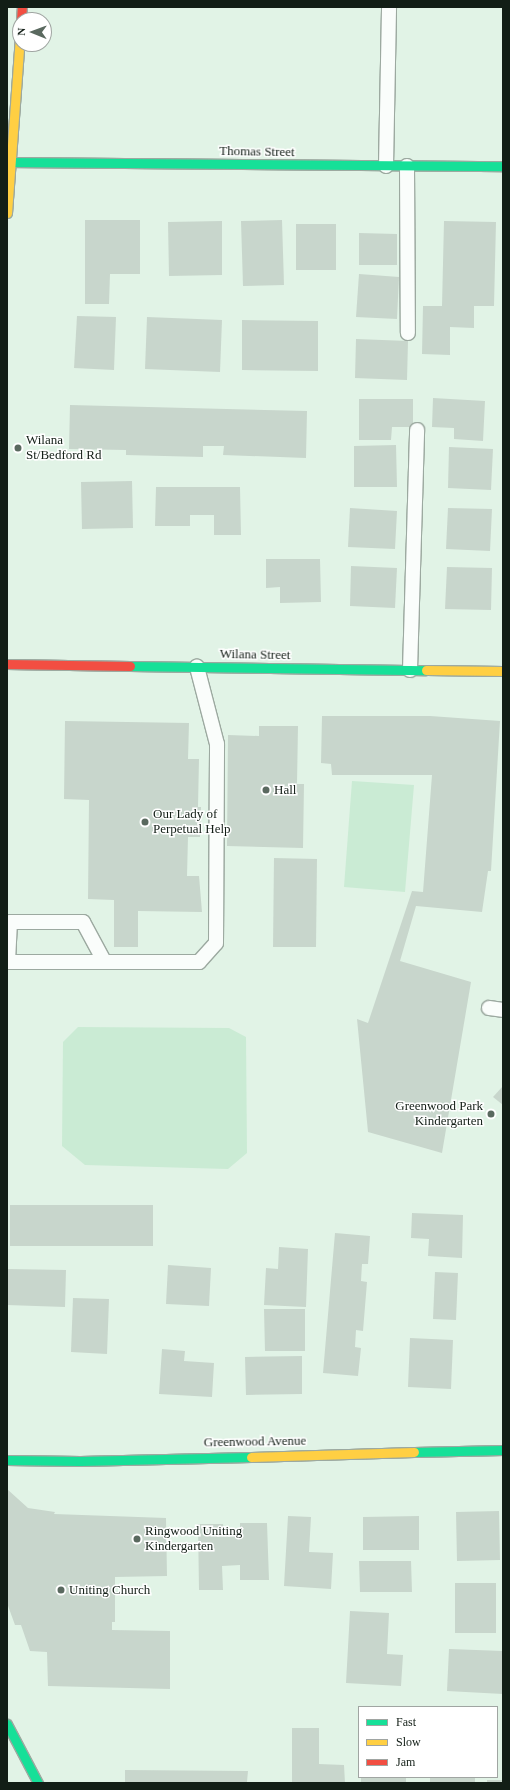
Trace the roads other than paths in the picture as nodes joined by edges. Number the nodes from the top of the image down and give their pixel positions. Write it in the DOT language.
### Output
graph roads {
  1 [pos="389,7"];
  2 [pos="19,52"];
  3 [pos="11,162"];
  4 [pos="386,166"];
  5 [pos="407,166"];
  6 [pos="503,166"];
  7 [pos="7,213"];
  8 [pos="408,333"];
  9 [pos="418,430"];
  10 [pos="7,664"];
  11 [pos="197,667"];
  12 [pos="410,670"];
  13 [pos="503,671"];
  14 [pos="7,962"];
  15 [pos="104,962"];
  16 [pos="489,1008"];
  17 [pos="503,1010"];
  18 [pos="503,1450"];
  19 [pos="7,1460"];
  20 [pos="7,1724"];
  21 [pos="38,1783"];
  1 -- 4 [label="lane"];
  2 -- 3 [label="street"];
  3 -- 4 [label="street, Thomas Street"];
  3 -- 7 [label="street"];
  4 -- 5 [label="street, Thomas Street"];
  5 -- 6 [label="street, Thomas Street"];
  5 -- 8 [label="lane"];
  9 -- 12 [label="lane"];
  10 -- 11 [label="street, Wilana Street"];
  11 -- 12 [label="street, Wilana Street"];
  11 -- 15 [label="lane"];
  12 -- 13 [label="street, Wilana Street"];
  14 -- 15 [label="lane"];
  14 -- 15 [label="lane"];
  16 -- 17 [label="lane"];
  18 -- 19 [label="street, Greenwood Avenue"];
  20 -- 21 [label="street"];
}
